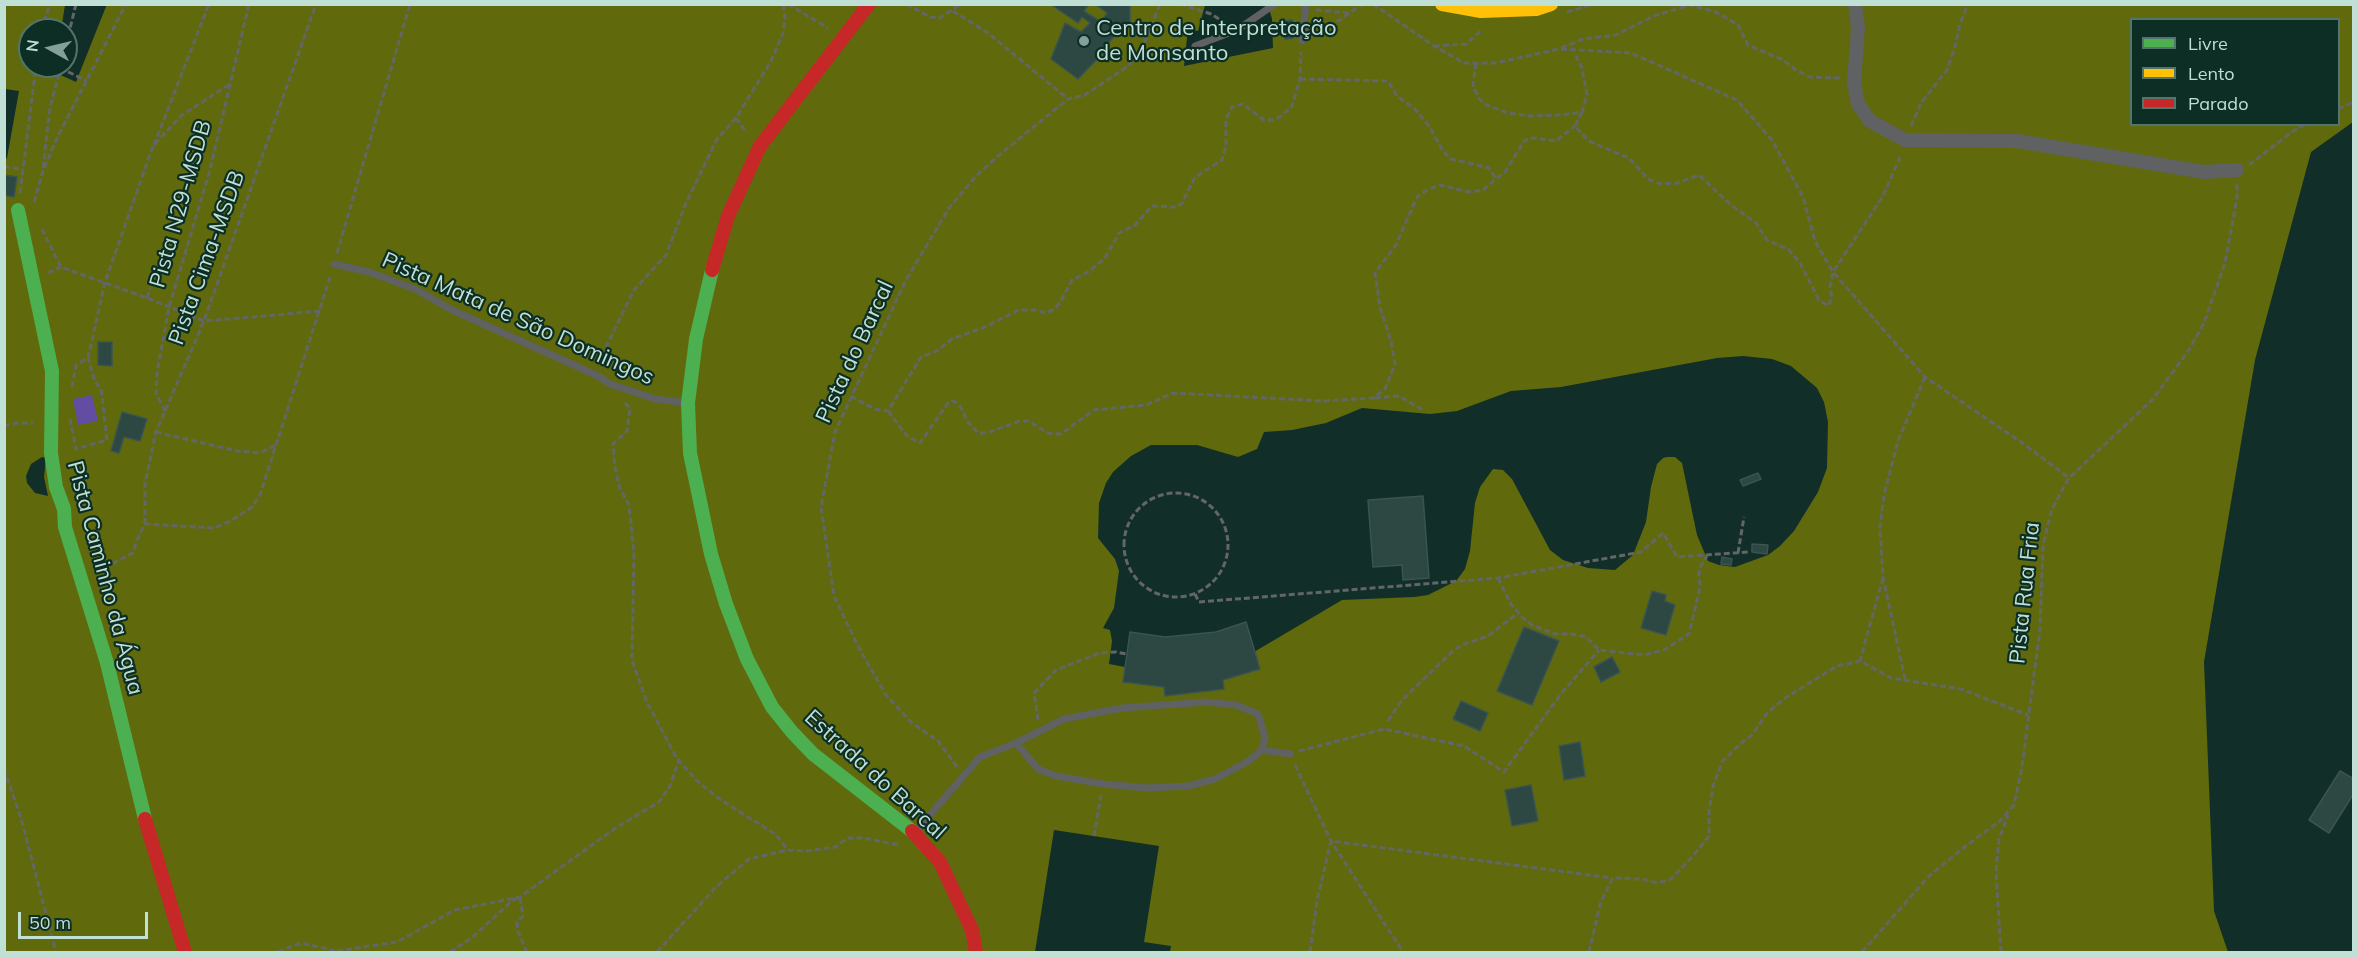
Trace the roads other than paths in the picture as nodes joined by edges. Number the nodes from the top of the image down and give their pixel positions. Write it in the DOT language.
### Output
graph roads {
  1 [pos="869,4"];
  2 [pos="1275,4"];
  3 [pos="1442,4"];
  4 [pos="1551,4"];
  5 [pos="1855,4"];
  6 [pos="1306,7"];
  7 [pos="1305,43"];
  8 [pos="1195,46"];
  9 [pos="2237,171"];
  10 [pos="18,213"];
  11 [pos="334,264"];
  12 [pos="688,403"];
  13 [pos="1016,743"];
  14 [pos="1262,750"];
  15 [pos="1290,754"];
  16 [pos="914,833"];
  17 [pos="185,952"];
  18 [pos="976,952"];
  1 -- 12 [label="street, Estrada do Barcal"];
  2 -- 8 [label="lane"];
  3 -- 4 [label="street"];
  5 -- 9 [label="street"];
  6 -- 7 [label="lane"];
  10 -- 17 [label="street, Pista Caminho da Água"];
  11 -- 12 [label="lane, Pista Mata de São Domingos"];
  12 -- 16 [label="street, Estrada do Barcal"];
  13 -- 14 [label="lane"];
  13 -- 14 [label="lane"];
  13 -- 16 [label="lane"];
  14 -- 15 [label="lane"];
  16 -- 18 [label="street, Estrada do Barcal"];
}
